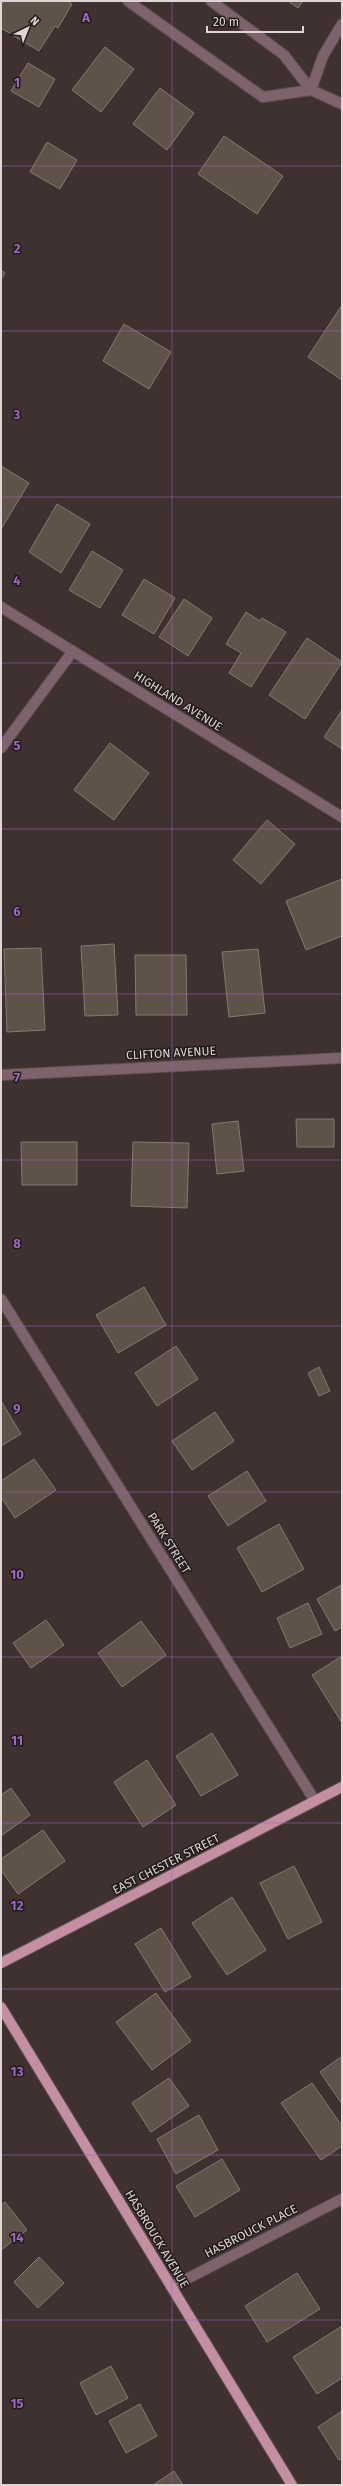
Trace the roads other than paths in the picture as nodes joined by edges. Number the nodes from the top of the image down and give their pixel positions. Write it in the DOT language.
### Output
graph roads {
  1 [pos="128,1"];
  2 [pos="211,1"];
  3 [pos="342,24"];
  4 [pos="311,90"];
  5 [pos="342,104"];
  6 [pos="1,607"];
  7 [pos="73,651"];
  8 [pos="1,748"];
  9 [pos="342,817"];
  10 [pos="342,1058"];
  11 [pos="1,1075"];
  12 [pos="1,1299"];
  13 [pos="342,1787"];
  14 [pos="315,1801"];
  15 [pos="1,1963"];
  16 [pos="1,2007"];
  17 [pos="342,2199"];
  18 [pos="171,2287"];
  19 [pos="292,2485"];
  1 -- 4 [label="street"];
  2 -- 4 [label="street"];
  3 -- 4 [label="street"];
  4 -- 5 [label="street"];
  6 -- 7 [label="street, HIGHLAND AVENUE"];
  7 -- 8 [label="street"];
  7 -- 9 [label="street, HIGHLAND AVENUE"];
  10 -- 11 [label="street, CLIFTON AVENUE"];
  12 -- 14 [label="street, PARK STREET"];
  13 -- 14 [label="main road, EAST CHESTER STREET"];
  14 -- 15 [label="main road, EAST CHESTER STREET"];
  16 -- 18 [label="main road, HASBROUCK AVENUE"];
  17 -- 18 [label="street, HASBROUCK PLACE"];
  18 -- 19 [label="main road, HASBROUCK AVENUE"];
}
